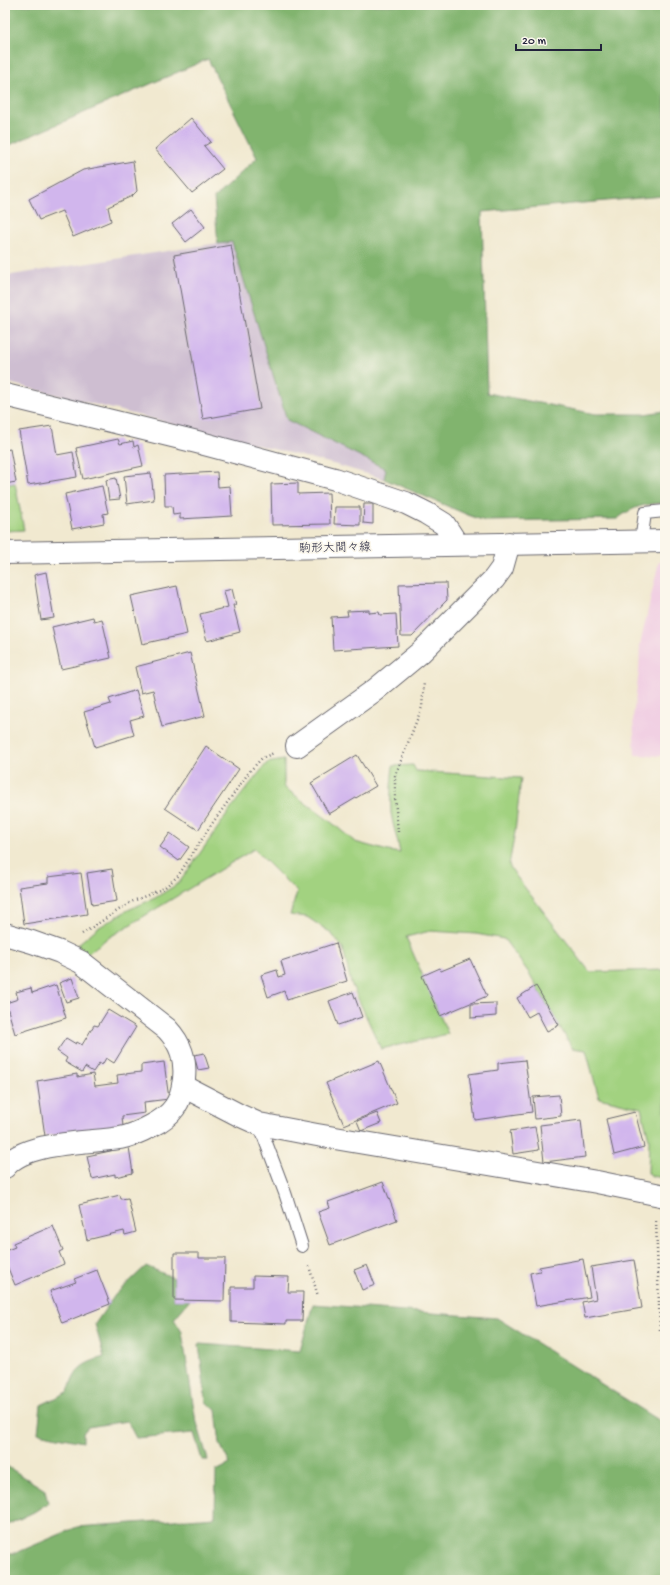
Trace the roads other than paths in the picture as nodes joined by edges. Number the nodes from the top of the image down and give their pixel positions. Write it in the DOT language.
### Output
graph roads {
  1 [pos="5,395"];
  2 [pos="665,511"];
  3 [pos="665,541"];
  4 [pos="641,542"];
  5 [pos="508,543"];
  6 [pos="457,544"];
  7 [pos="5,553"];
  8 [pos="297,746"];
  9 [pos="5,934"];
  10 [pos="183,1086"];
  11 [pos="259,1124"];
  12 [pos="5,1167"];
  13 [pos="661,1195"];
  14 [pos="302,1246"];
  1 -- 6 [label="street"];
  2 -- 4 [label="lane"];
  3 -- 4 [label="street, 駒形大間々線"];
  4 -- 5 [label="street, 駒形大間々線"];
  5 -- 6 [label="street, 駒形大間々線"];
  5 -- 8 [label="street"];
  6 -- 7 [label="street, 駒形大間々線"];
  9 -- 10 [label="street"];
  10 -- 11 [label="street"];
  10 -- 12 [label="street"];
  11 -- 13 [label="street"];
  11 -- 14 [label="lane"];
}
